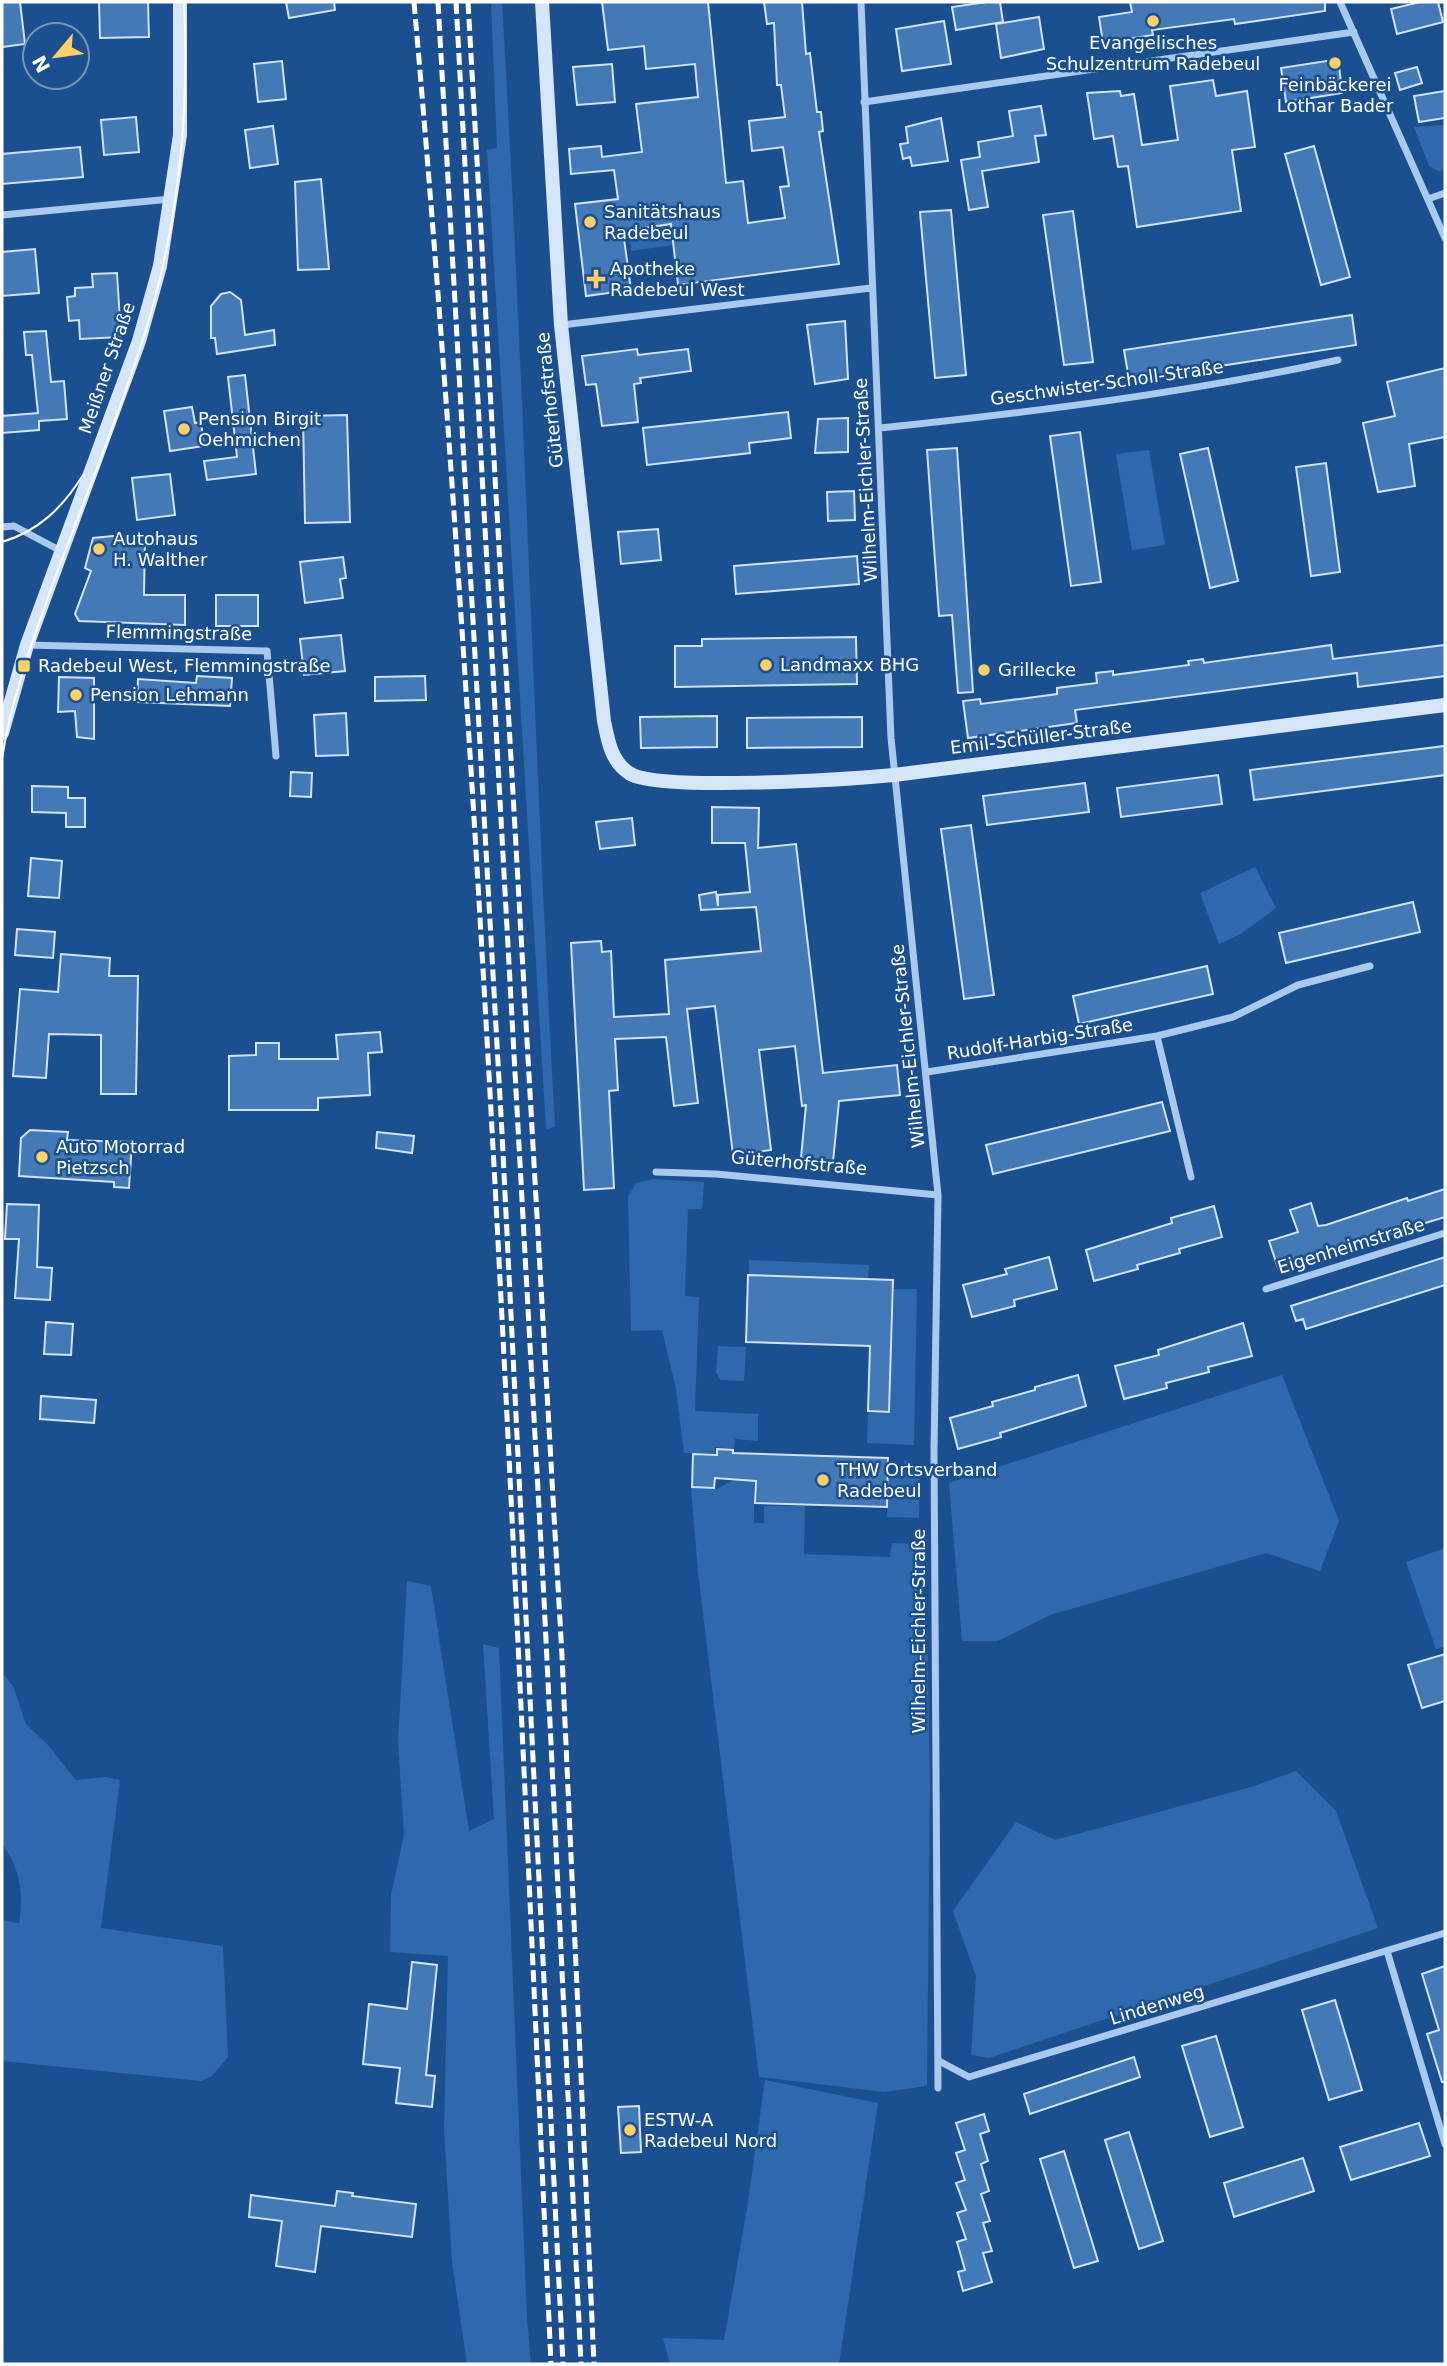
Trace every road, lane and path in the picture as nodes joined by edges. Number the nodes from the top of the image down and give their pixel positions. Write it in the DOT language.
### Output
graph roads {
  1 [pos="180,2"];
  2 [pos="542,2"];
  3 [pos="861,2"];
  4 [pos="1340,2"];
  5 [pos="1354,32"];
  6 [pos="864,102"];
  7 [pos="1445,193"];
  8 [pos="172,199"];
  9 [pos="1428,200"];
  10 [pos="2,215"];
  11 [pos="1445,238"];
  12 [pos="871,288"];
  13 [pos="561,326"];
  14 [pos="1338,360"];
  15 [pos="880,428"];
  16 [pos="2,527"];
  17 [pos="61,551"];
  18 [pos="27,645"];
  19 [pos="1445,705"];
  20 [pos="2,733"];
  21 [pos="276,756"];
  22 [pos="894,775"];
  23 [pos="641,779"];
  24 [pos="1370,966"];
  25 [pos="1157,1036"];
  26 [pos="927,1072"];
  27 [pos="656,1172"];
  28 [pos="1191,1177"];
  29 [pos="938,1195"];
  30 [pos="1445,1233"];
  31 [pos="1266,1289"];
  32 [pos="1445,1933"];
  33 [pos="1387,1951"];
  34 [pos="939,2061"];
  35 [pos="938,2088"];
  36 [pos="1445,2144"];
  1 -- 8 [label="street, Meißner Straße"];
  2 -- 13 [label="street, Güterhofstraße"];
  3 -- 6 [label="street, Wilhelm-Eichler-Straße"];
  4 -- 5 [label="street"];
  5 -- 6 [label="street"];
  5 -- 9 [label="street"];
  6 -- 12 [label="street, Wilhelm-Eichler-Straße"];
  7 -- 9 [label="street"];
  8 -- 10 [label="street"];
  8 -- 17 [label="street, Meißner Straße"];
  9 -- 11 [label="street"];
  12 -- 13 [label="street"];
  12 -- 15 [label="street, Wilhelm-Eichler-Straße"];
  13 -- 23 [label="street, Güterhofstraße"];
  14 -- 15 [label="street, Geschwister-Scholl-Straße"];
  15 -- 22 [label="street, Wilhelm-Eichler-Straße"];
  16 -- 17 [label="street"];
  17 -- 18 [label="street, Meißner Straße"];
  18 -- 20 [label="street, Meißner Straße"];
  18 -- 21 [label="street, Flemmingstraße"];
  19 -- 22 [label="street, Emil-Schüller-Straße"];
  22 -- 23 [label="street, Emil-Schüller-Straße"];
  22 -- 26 [label="street, Wilhelm-Eichler-Straße"];
  24 -- 25 [label="street, Rudolf-Harbig-Straße"];
  25 -- 26 [label="street, Rudolf-Harbig-Straße"];
  25 -- 28 [label="street, Rudolf-Harbig-Straße"];
  26 -- 29 [label="street, Wilhelm-Eichler-Straße"];
  27 -- 29 [label="street, Güterhofstraße"];
  29 -- 34 [label="street, Wilhelm-Eichler-Straße"];
  30 -- 31 [label="street, Eigenheimstraße"];
  32 -- 33 [label="street, Lindenweg"];
  33 -- 34 [label="street, Lindenweg"];
  33 -- 36 [label="street"];
  34 -- 35 [label="street, Wilhelm-Eichler-Straße"];
}
